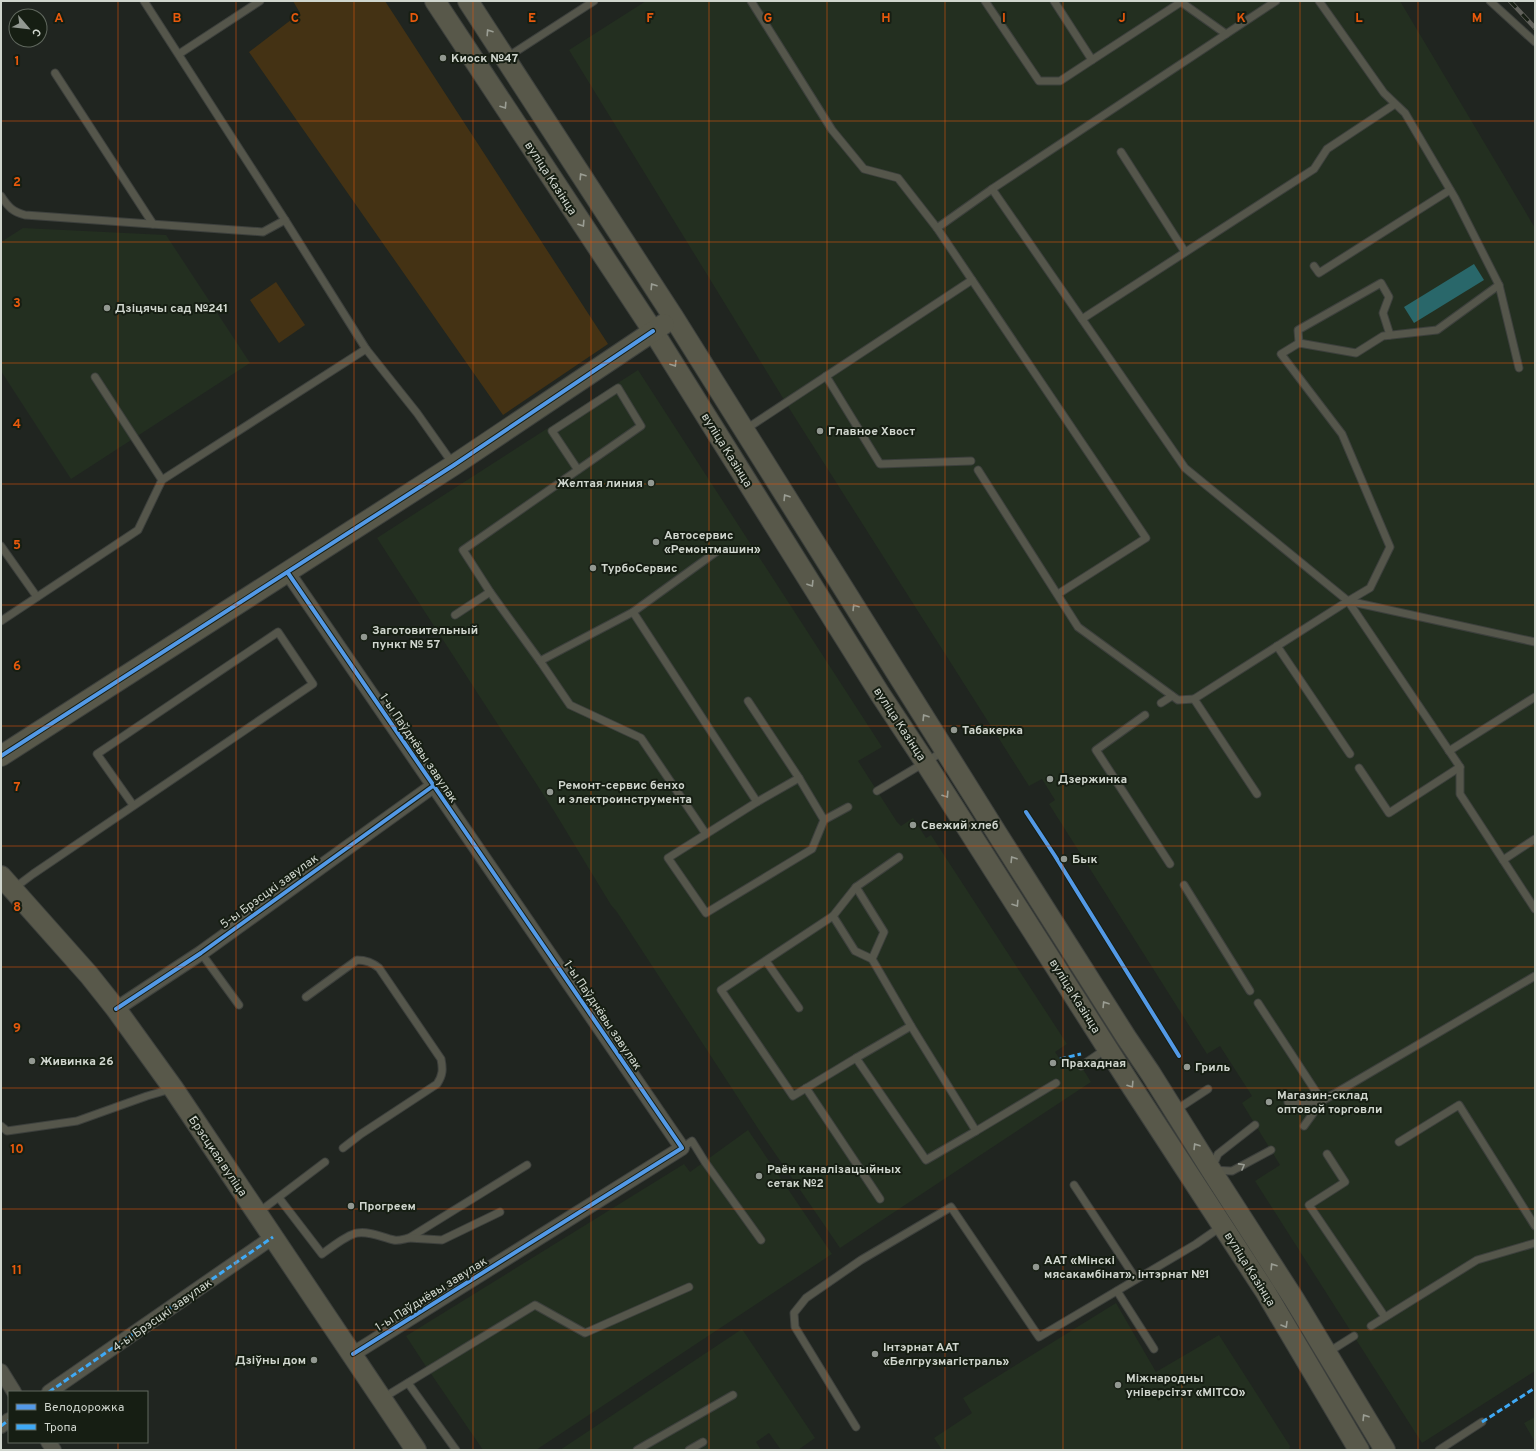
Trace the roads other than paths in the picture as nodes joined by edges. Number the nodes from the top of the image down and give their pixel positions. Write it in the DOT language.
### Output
graph roads {
  1 [pos="144,1"];
  2 [pos="260,1"];
  3 [pos="435,1"];
  4 [pos="468,1"];
  5 [pos="594,1"];
  6 [pos="751,1"];
  7 [pos="985,1"];
  8 [pos="1054,1"];
  9 [pos="1276,1"];
  10 [pos="1319,1"];
  11 [pos="1490,1"];
  12 [pos="1226,34"];
  13 [pos="1535,42"];
  14 [pos="178,54"];
  15 [pos="505,58"];
  16 [pos="1092,60"];
  17 [pos="482,73"];
  18 [pos="55,74"];
  19 [pos="1395,104"];
  20 [pos="1121,152"];
  21 [pos="992,189"];
  22 [pos="1450,190"];
  23 [pos="1,196"];
  24 [pos="285,220"];
  25 [pos="153,224"];
  26 [pos="937,228"];
  27 [pos="1185,252"];
  28 [pos="1314,266"];
  29 [pos="972,280"];
  30 [pos="1498,285"];
  31 [pos="674,318"];
  32 [pos="1082,319"];
  33 [pos="653,331"];
  34 [pos="1390,335"];
  35 [pos="1299,343"];
  36 [pos="366,349"];
  37 [pos="1519,368"];
  38 [pos="826,376"];
  39 [pos="95,377"];
  40 [pos="744,430"];
  41 [pos="971,461"];
  42 [pos="454,465"];
  43 [pos="578,470"];
  44 [pos="978,470"];
  45 [pos="162,480"];
  46 [pos="812,539"];
  47 [pos="1,546"];
  48 [pos="790,551"];
  49 [pos="716,552"];
  50 [pos="288,573"];
  51 [pos="490,592"];
  52 [pos="1058,594"];
  53 [pos="37,597"];
  54 [pos="1348,601"];
  55 [pos="633,612"];
  56 [pos="455,615"];
  57 [pos="1,620"];
  58 [pos="1535,642"];
  59 [pos="1277,646"];
  60 [pos="540,661"];
  61 [pos="1172,696"];
  62 [pos="1535,697"];
  63 [pos="1194,699"];
  64 [pos="748,702"];
  65 [pos="1161,703"];
  66 [pos="1145,715"];
  67 [pos="945,750"];
  68 [pos="1449,751"];
  69 [pos="1350,754"];
  70 [pos="1,756"];
  71 [pos="925,762"];
  72 [pos="1460,767"];
  73 [pos="1359,768"];
  74 [pos="798,778"];
  75 [pos="433,786"];
  76 [pos="877,791"];
  77 [pos="1257,794"];
  78 [pos="757,802"];
  79 [pos="133,805"];
  80 [pos="848,807"];
  81 [pos="824,820"];
  82 [pos="706,834"];
  83 [pos="1535,839"];
  84 [pos="899,857"];
  85 [pos="1503,860"];
  86 [pos="1170,864"];
  87 [pos="7,882"];
  88 [pos="1184,885"];
  89 [pos="856,887"];
  90 [pos="1535,909"];
  91 [pos="833,916"];
  92 [pos="201,953"];
  93 [pos="872,959"];
  94 [pos="766,961"];
  95 [pos="1535,976"];
  96 [pos="1250,991"];
  97 [pos="306,997"];
  98 [pos="1258,1003"];
  99 [pos="239,1005"];
  100 [pos="799,1008"];
  101 [pos="116,1009"];
  102 [pos="911,1026"];
  103 [pos="1126,1037"];
  104 [pos="1107,1048"];
  105 [pos="856,1058"];
  106 [pos="1081,1066"];
  107 [pos="1056,1083"];
  108 [pos="173,1088"];
  109 [pos="806,1088"];
  110 [pos="1208,1089"];
  111 [pos="1322,1101"];
  112 [pos="1288,1102"];
  113 [pos="1174,1111"];
  114 [pos="1,1126"];
  115 [pos="1255,1126"];
  116 [pos="1304,1126"];
  117 [pos="976,1131"];
  118 [pos="1399,1142"];
  119 [pos="343,1148"];
  120 [pos="682,1148"];
  121 [pos="1271,1150"];
  122 [pos="1327,1154"];
  123 [pos="325,1162"];
  124 [pos="527,1165"];
  125 [pos="1211,1170"];
  126 [pos="1194,1182"];
  127 [pos="1074,1185"];
  128 [pos="279,1198"];
  129 [pos="880,1199"];
  130 [pos="500,1212"];
  131 [pos="257,1213"];
  132 [pos="1239,1214"];
  133 [pos="1222,1226"];
  134 [pos="1535,1226"];
  135 [pos="273,1237"];
  136 [pos="409,1238"];
  137 [pos="761,1240"];
  138 [pos="1535,1243"];
  139 [pos="1136,1279"];
  140 [pos="688,1287"];
  141 [pos="1117,1291"];
  142 [pos="1385,1317"];
  143 [pos="1371,1326"];
  144 [pos="1354,1336"];
  145 [pos="1154,1349"];
  146 [pos="353,1354"];
  147 [pos="1317,1359"];
  148 [pos="1,1371"];
  149 [pos="408,1383"];
  150 [pos="13,1391"];
  151 [pos="50,1391"];
  152 [pos="732,1395"];
  153 [pos="383,1398"];
  154 [pos="1482,1422"];
  155 [pos="856,1427"];
  156 [pos="703,1442"];
  157 [pos="416,1450"];
  158 [pos="456,1450"];
  159 [pos="637,1450"];
  160 [pos="689,1450"];
  161 [pos="1359,1450"];
  162 [pos="1385,1450"];
  163 [pos="1438,1450"];
  1 -- 14 [label="lane"];
  2 -- 14 [label="lane"];
  3 -- 17 [label="main road, вуліца Казінца"];
  15 -- 4 [label="main road, вуліца Казінца, one-way"];
  5 -- 15 [label="lane"];
  6 -- 26 [label="lane"];
  7 -- 16 [label="lane"];
  8 -- 16 [label="lane"];
  9 -- 12 [label="lane"];
  10 -- 19 [label="lane"];
  11 -- 13 [label="lane"];
  12 -- 16 [label="lane"];
  12 -- 21 [label="lane"];
  14 -- 24 [label="lane"];
  15 -- 17 [label="main road"];
  31 -- 15 [label="main road, вуліца Казінца, one-way"];
  17 -- 33 [label="main road, вуліца Казінца, one-way"];
  18 -- 25 [label="lane"];
  19 -- 22 [label="lane"];
  19 -- 27 [label="lane"];
  20 -- 27 [label="lane"];
  21 -- 26 [label="lane"];
  21 -- 32 [label="lane"];
  22 -- 28 [label="lane"];
  22 -- 30 [label="lane"];
  23 -- 25 [label="lane"];
  24 -- 25 [label="lane"];
  24 -- 36 [label="lane"];
  26 -- 29 [label="lane"];
  27 -- 32 [label="lane"];
  29 -- 38 [label="lane"];
  29 -- 52 [label="lane"];
  30 -- 34 [label="lane"];
  30 -- 37 [label="lane"];
  31 -- 33 [label="main road"];
  31 -- 40 [label="main road, вуліца Казінца"];
  32 -- 54 [label="lane"];
  33 -- 42 [label="main road"];
  33 -- 48 [label="main road, вуліца Казінца, one-way"];
  34 -- 35 [label="lane"];
  34 -- 35 [label="lane"];
  35 -- 54 [label="lane"];
  36 -- 42 [label="lane"];
  36 -- 45 [label="lane"];
  38 -- 40 [label="lane"];
  38 -- 41 [label="lane"];
  39 -- 45 [label="lane"];
  46 -- 40 [label="main road, вуліца Казінца, one-way"];
  42 -- 50 [label="main road"];
  43 -- 43 [label="lane"];
  43 -- 51 [label="lane"];
  44 -- 52 [label="lane"];
  45 -- 53 [label="lane"];
  46 -- 48 [label="main road"];
  67 -- 46 [label="main road, вуліца Казінца, one-way"];
  47 -- 53 [label="lane"];
  48 -- 71 [label="main road, вуліца Казінца, one-way"];
  49 -- 55 [label="lane"];
  50 -- 70 [label="main road"];
  50 -- 75 [label="street, 1-ы Паўднёвы завулак"];
  51 -- 56 [label="lane"];
  51 -- 60 [label="lane"];
  52 -- 61 [label="lane"];
  53 -- 57 [label="lane"];
  54 -- 58 [label="lane"];
  54 -- 59 [label="lane"];
  54 -- 68 [label="lane"];
  55 -- 60 [label="lane"];
  55 -- 78 [label="lane"];
  59 -- 63 [label="lane"];
  59 -- 69 [label="lane"];
  60 -- 82 [label="lane"];
  61 -- 63 [label="lane"];
  61 -- 65 [label="lane"];
  62 -- 68 [label="lane"];
  63 -- 77 [label="lane"];
  64 -- 74 [label="lane"];
  66 -- 86 [label="lane"];
  67 -- 71 [label="lane"];
  103 -- 67 [label="main road, вуліца Казінца, one-way"];
  68 -- 72 [label="lane"];
  71 -- 76 [label="lane"];
  71 -- 104 [label="main road, вуліца Казінца, one-way"];
  72 -- 73 [label="lane"];
  72 -- 85 [label="lane"];
  74 -- 78 [label="lane"];
  74 -- 81 [label="lane"];
  75 -- 92 [label="street, 5-ы Брэсцкі завулак"];
  75 -- 120 [label="street, 1-ы Паўднёвы завулак"];
  78 -- 82 [label="lane"];
  79 -- 79 [label="lane"];
  79 -- 87 [label="lane"];
  80 -- 81 [label="lane"];
  81 -- 82 [label="lane"];
  83 -- 85 [label="lane"];
  84 -- 89 [label="lane"];
  85 -- 90 [label="lane"];
  87 -- 101 [label="main road, Брэсцкая вуліца"];
  88 -- 96 [label="lane"];
  89 -- 91 [label="lane"];
  89 -- 93 [label="lane"];
  91 -- 93 [label="lane"];
  91 -- 94 [label="lane"];
  92 -- 99 [label="lane"];
  92 -- 101 [label="street, 5-ы Брэсцкі завулак"];
  93 -- 102 [label="lane"];
  94 -- 100 [label="lane"];
  94 -- 109 [label="lane"];
  95 -- 111 [label="lane"];
  97 -- 119 [label="lane"];
  98 -- 111 [label="lane"];
  101 -- 108 [label="main road, Брэсцкая вуліца"];
  102 -- 105 [label="lane"];
  102 -- 117 [label="lane"];
  103 -- 104 [label="street"];
  103 -- 113 [label="main road, вуліца Казінца"];
  104 -- 106 [label="lane"];
  104 -- 126 [label="main road, вуліца Казінца, one-way"];
  105 -- 109 [label="lane"];
  105 -- 117 [label="lane"];
  107 -- 117 [label="lane"];
  108 -- 114 [label="lane"];
  108 -- 131 [label="main road, Брэсцкая вуліца"];
  109 -- 129 [label="lane"];
  110 -- 113 [label="lane"];
  111 -- 112 [label="lane"];
  111 -- 116 [label="lane"];
  125 -- 113 [label="main road, вуліца Казінца, one-way"];
  115 -- 125 [label="lane"];
  118 -- 134 [label="lane"];
  120 -- 137 [label="lane"];
  120 -- 146 [label="street, 1-ы Паўднёвы завулак"];
  125 -- 121 [label="lane, one-way"];
  122 -- 142 [label="lane"];
  123 -- 128 [label="lane"];
  124 -- 136 [label="lane"];
  125 -- 126 [label="street"];
  125 -- 132 [label="main road, вуліца Казінца"];
  126 -- 133 [label="main road, вуліца Казінца"];
  127 -- 139 [label="lane"];
  128 -- 131 [label="lane"];
  128 -- 136 [label="lane"];
  130 -- 136 [label="lane"];
  131 -- 135 [label="main road, Брэсцкая вуліца"];
  132 -- 133 [label="street"];
  147 -- 132 [label="main road, вуліца Казінца, one-way"];
  133 -- 139 [label="lane"];
  133 -- 147 [label="main road, вуліца Казінца, one-way"];
  135 -- 146 [label="main road, Брэсцкая вуліца"];
  135 -- 151 [label="street, 4-ы Брэсцкі завулак"];
  138 -- 142 [label="lane"];
  139 -- 141 [label="lane"];
  140 -- 149 [label="lane"];
  141 -- 145 [label="lane"];
  141 -- 155 [label="lane"];
  142 -- 143 [label="lane"];
  144 -- 147 [label="lane"];
  146 -- 153 [label="main road, Брэсцкая вуліца"];
  147 -- 161 [label="main road, вуліца Казінца"];
  162 -- 147 [label="main road, вуліца Казінца, one-way"];
  148 -- 150 [label="street"];
  149 -- 153 [label="lane"];
  149 -- 158 [label="lane"];
  152 -- 159 [label="lane"];
  153 -- 157 [label="main road, Брэсцкая вуліца"];
  154 -- 163 [label="lane"];
  156 -- 160 [label="lane"];
}
